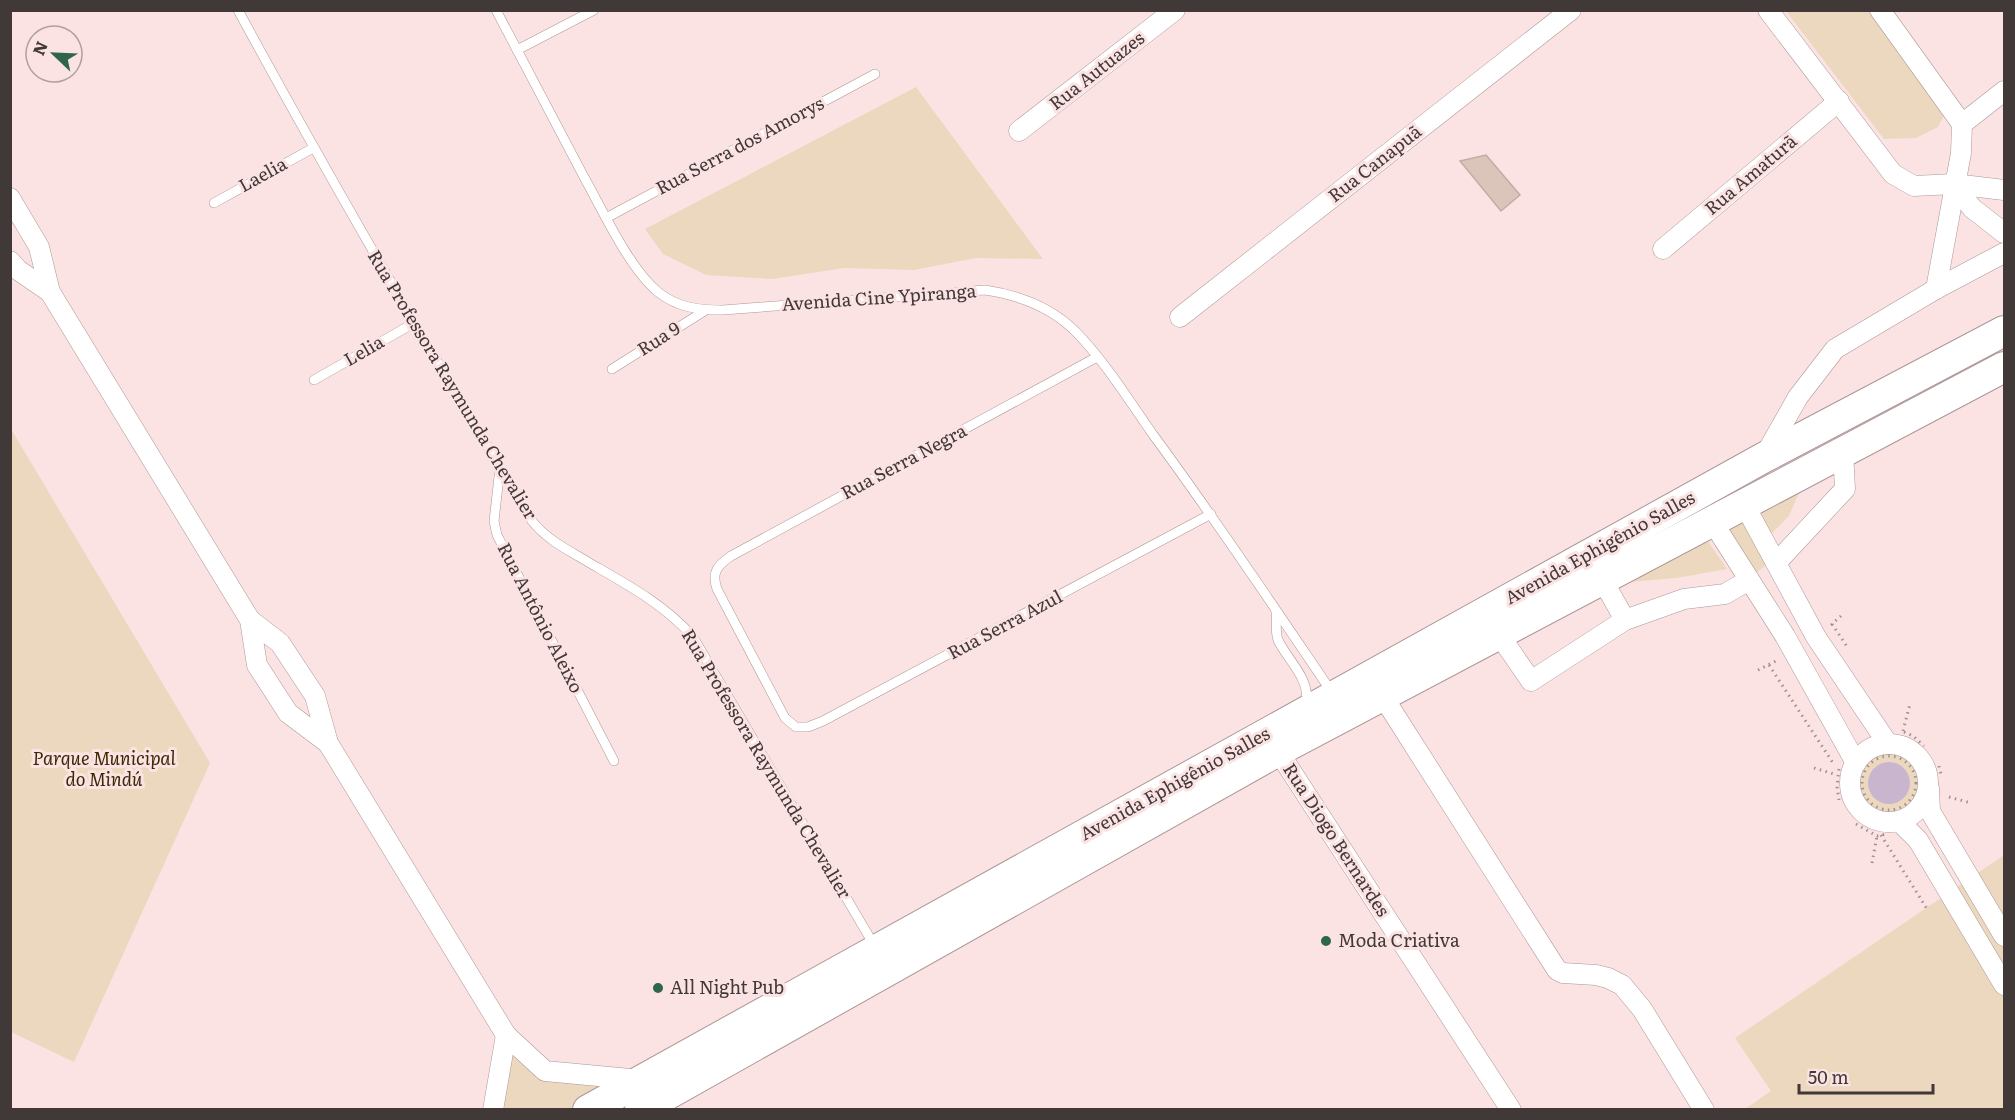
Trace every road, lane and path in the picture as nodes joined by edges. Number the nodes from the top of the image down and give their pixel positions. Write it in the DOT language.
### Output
graph roads {
  1 [pos="238,10"];
  2 [pos="496,10"];
  3 [pos="594,10"];
  4 [pos="1175,10"];
  5 [pos="1571,10"];
  6 [pos="1768,10"];
  7 [pos="1880,10"];
  8 [pos="517,50"];
  9 [pos="875,74"];
  10 [pos="2004,91"];
  11 [pos="1839,101"];
  12 [pos="1962,123"];
  13 [pos="1019,131"];
  14 [pos="313,148"];
  15 [pos="1954,184"];
  16 [pos="2004,190"];
  17 [pos="10,198"];
  18 [pos="214,202"];
  19 [pos="606,218"];
  20 [pos="2004,233"];
  21 [pos="1663,249"];
  22 [pos="2004,253"];
  23 [pos="10,261"];
  24 [pos="1936,289"];
  25 [pos="51,292"];
  26 [pos="706,310"];
  27 [pos="1180,317"];
  28 [pos="414,323"];
  29 [pos="2004,331"];
  30 [pos="1097,357"];
  31 [pos="2004,367"];
  32 [pos="612,369"];
  33 [pos="314,380"];
  34 [pos="1843,452"];
  35 [pos="1763,458"];
  36 [pos="500,468"];
  37 [pos="1744,504"];
  38 [pos="1212,514"];
  39 [pos="1712,521"];
  40 [pos="1776,563"];
  41 [pos="1602,579"];
  42 [pos="1749,580"];
  43 [pos="1276,609"];
  44 [pos="250,620"];
  45 [pos="1625,620"];
  46 [pos="1498,633"];
  47 [pos="1769,665"];
  48 [pos="1382,694"];
  49 [pos="1333,695"];
  50 [pos="1910,704"];
  51 [pos="1300,714"];
  52 [pos="796,728"];
  53 [pos="1895,738"];
  54 [pos="328,744"];
  55 [pos="1278,751"];
  56 [pos="614,761"];
  57 [pos="1853,767"];
  58 [pos="1814,768"];
  59 [pos="1837,775"];
  60 [pos="1935,789"];
  61 [pos="1971,803"];
  62 [pos="1899,821"];
  63 [pos="1872,863"];
  64 [pos="1927,909"];
  65 [pos="2004,936"];
  66 [pos="876,949"];
  67 [pos="2004,985"];
  68 [pos="506,1035"];
  69 [pos="641,1080"];
  70 [pos="493,1110"];
  71 [pos="588,1110"];
  72 [pos="640,1110"];
  73 [pos="1511,1110"];
  74 [pos="1704,1110"];
  1 -- 14 [label="lane, Rua Professora Raymunda Chevalier"];
  2 -- 8 [label="lane, Avenida Cine Ypiranga"];
  3 -- 8 [label="lane"];
  4 -- 13 [label="street, Rua Autuazes"];
  5 -- 27 [label="street, Rua Canapuã"];
  6 -- 11 [label="street"];
  7 -- 12 [label="street"];
  8 -- 19 [label="lane, Avenida Cine Ypiranga"];
  9 -- 19 [label="lane, Rua Serra dos Amorys"];
  10 -- 12 [label="street"];
  11 -- 15 [label="street"];
  11 -- 21 [label="street, Rua Amaturã"];
  12 -- 15 [label="street"];
  14 -- 18 [label="lane, Laelia"];
  14 -- 28 [label="lane, Rua Professora Raymunda Chevalier"];
  15 -- 16 [label="street"];
  15 -- 20 [label="street"];
  15 -- 24 [label="street"];
  17 -- 25 [label="street"];
  19 -- 26 [label="lane, Avenida Cine Ypiranga"];
  22 -- 24 [label="street"];
  23 -- 25 [label="street"];
  24 -- 35 [label="street"];
  25 -- 44 [label="street"];
  26 -- 30 [label="lane, Avenida Cine Ypiranga"];
  26 -- 32 [label="lane, Rua 9"];
  28 -- 33 [label="lane, Lelia"];
  28 -- 36 [label="lane, Rua Professora Raymunda Chevalier"];
  29 -- 35 [label="main road, Avenida Ephigênio Salles"];
  30 -- 38 [label="lane, Avenida Cine Ypiranga"];
  30 -- 52 [label="lane, Rua Serra Negra"];
  31 -- 34 [label="main road, Avenida Ephigênio Salles"];
  34 -- 37 [label="main road, Avenida Ephigênio Salles"];
  34 -- 40 [label="street"];
  35 -- 49 [label="main road, Avenida Ephigênio Salles"];
  36 -- 56 [label="lane, Rua Antônio Aleixo"];
  36 -- 66 [label="lane, Rua Professora Raymunda Chevalier"];
  37 -- 39 [label="main road, Avenida Ephigênio Salles"];
  37 -- 40 [label="street"];
  38 -- 43 [label="lane, Avenida Cine Ypiranga"];
  38 -- 52 [label="lane, Rua Serra Azul"];
  39 -- 41 [label="main road, Avenida Ephigênio Salles"];
  39 -- 42 [label="street"];
  40 -- 53 [label="street"];
  41 -- 45 [label="street"];
  41 -- 46 [label="main road, Avenida Ephigênio Salles"];
  42 -- 45 [label="street"];
  42 -- 57 [label="street"];
  43 -- 49 [label="lane, Avenida Cine Ypiranga"];
  43 -- 51 [label="lane"];
  44 -- 54 [label="street"];
  44 -- 54 [label="street"];
  45 -- 46 [label="street"];
  46 -- 48 [label="main road, Avenida Ephigênio Salles"];
  47 -- 57 [label="path"];
  48 -- 55 [label="main road, Avenida Ephigênio Salles"];
  48 -- 74 [label="street"];
  49 -- 51 [label="main road, Avenida Ephigênio Salles"];
  50 -- 53 [label="path"];
  51 -- 66 [label="main road, Avenida Ephigênio Salles"];
  53 -- 57 [label="street"];
  53 -- 60 [label="street"];
  54 -- 68 [label="street"];
  55 -- 72 [label="main road, Avenida Ephigênio Salles"];
  55 -- 73 [label="street, Rua Diogo Bernardes"];
  57 -- 57 [label="path"];
  57 -- 62 [label="street"];
  58 -- 59 [label="path"];
  60 -- 61 [label="path"];
  60 -- 62 [label="street"];
  60 -- 65 [label="street"];
  62 -- 67 [label="street"];
  63 -- 64 [label="path"];
  66 -- 69 [label="main road, Avenida Ephigênio Salles"];
  68 -- 69 [label="street"];
  68 -- 70 [label="street"];
  69 -- 71 [label="main road, Avenida Ephigênio Salles"];
}
